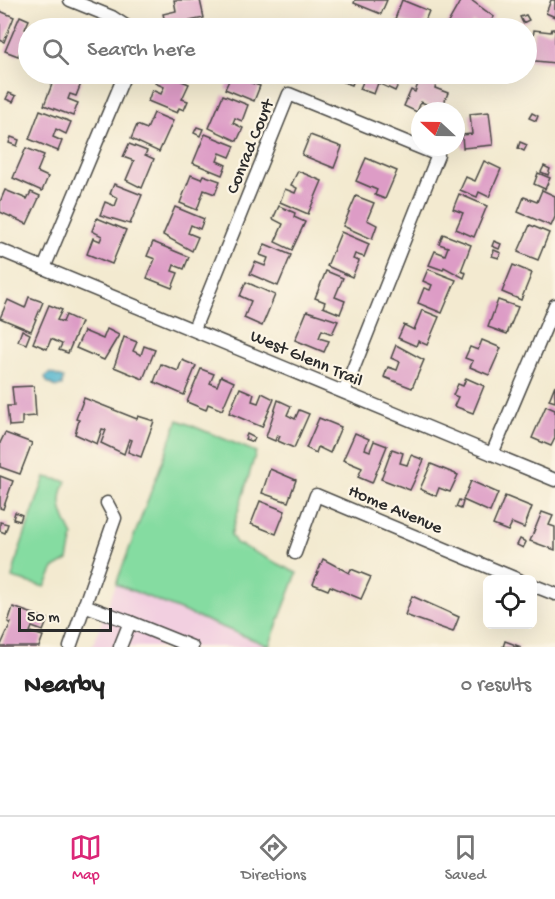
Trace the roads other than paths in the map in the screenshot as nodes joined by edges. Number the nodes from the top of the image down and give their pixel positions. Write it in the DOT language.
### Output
graph roads {
  1 [pos="70,0"];
  2 [pos="114,18"];
  3 [pos="121,84"];
  4 [pos="0,250"];
  5 [pos="44,268"];
  6 [pos="555,305"];
  7 [pos="194,329"];
  8 [pos="344,392"];
  9 [pos="492,454"];
  10 [pos="555,480"];
  11 [pos="107,503"];
  12 [pos="295,553"];
  13 [pos="509,575"];
  14 [pos="537,587"];
  15 [pos="555,594"];
  16 [pos="84,605"];
  17 [pos="130,622"];
  18 [pos="70,647"];
  19 [pos="120,647"];
  20 [pos="192,647"];
  1 -- 2 [label="street"];
  3 -- 5 [label="street"];
  4 -- 5 [label="street, West Glenn Trail"];
  5 -- 7 [label="street, West Glenn Trail"];
  6 -- 9 [label="street"];
  7 -- 8 [label="street, West Glenn Trail"];
  7 -- 8 [label="street, Conrad Court"];
  8 -- 9 [label="street, West Glenn Trail"];
  9 -- 10 [label="street, West Glenn Trail"];
  11 -- 16 [label="street"];
  12 -- 13 [label="street, Home Avenue"];
  14 -- 15 [label="street"];
  16 -- 17 [label="street"];
  16 -- 18 [label="street"];
  17 -- 19 [label="street"];
  17 -- 20 [label="street"];
}
